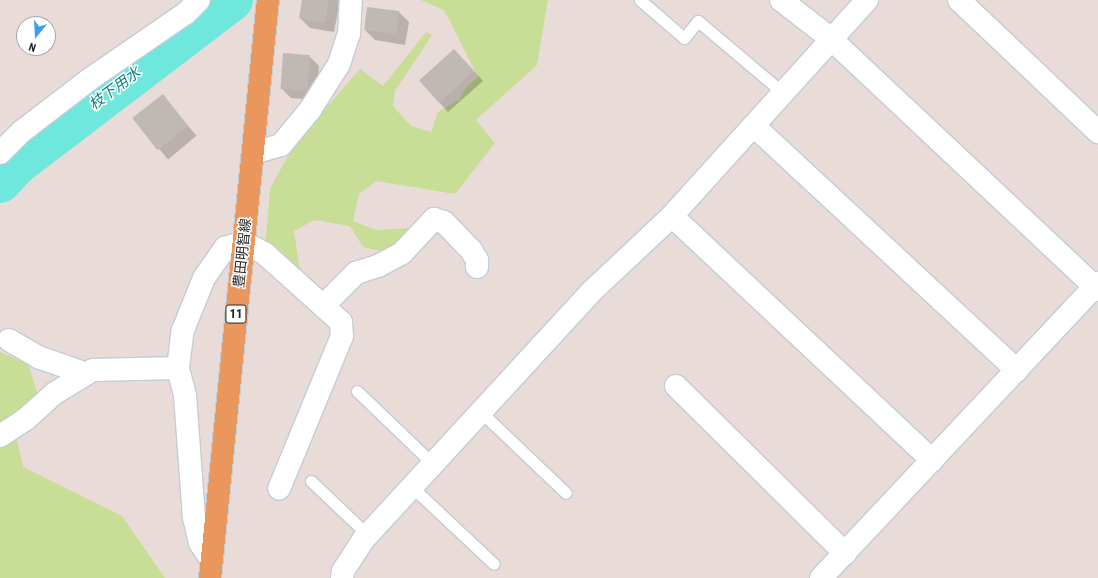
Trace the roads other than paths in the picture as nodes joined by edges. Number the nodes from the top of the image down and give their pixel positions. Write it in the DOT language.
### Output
graph roads {
  1 [pos="199,0"];
  2 [pos="268,0"];
  3 [pos="351,0"];
  4 [pos="640,0"];
  5 [pos="781,0"];
  6 [pos="867,0"];
  7 [pos="959,0"];
  8 [pos="830,38"];
  9 [pos="782,92"];
  10 [pos="754,126"];
  11 [pos="1098,132"];
  12 [pos="253,153"];
  13 [pos="0,154"];
  14 [pos="672,216"];
  15 [pos="243,242"];
  16 [pos="477,267"];
  17 [pos="1097,287"];
  18 [pos="323,306"];
  19 [pos="9,340"];
  20 [pos="178,368"];
  21 [pos="1017,370"];
  22 [pos="84,374"];
  23 [pos="676,386"];
  24 [pos="356,390"];
  25 [pos="481,412"];
  26 [pos="0,436"];
  27 [pos="932,460"];
  28 [pos="433,464"];
  29 [pos="311,481"];
  30 [pos="412,487"];
  31 [pos="279,489"];
  32 [pos="566,493"];
  33 [pos="368,535"];
  34 [pos="845,553"];
  35 [pos="494,564"];
  36 [pos="211,569"];
  37 [pos="342,578"];
  38 [pos="821,578"];
  1 -- 13 [label="street"];
  2 -- 12 [label="main road, 豊田明智線 / 11"];
  3 -- 12 [label="street"];
  4 -- 9 [label="lane"];
  5 -- 8 [label="street"];
  6 -- 8 [label="street"];
  7 -- 11 [label="street"];
  8 -- 9 [label="street"];
  8 -- 17 [label="street"];
  9 -- 10 [label="street"];
  10 -- 14 [label="street"];
  10 -- 21 [label="street"];
  12 -- 15 [label="main road, 豊田明智線 / 11"];
  14 -- 25 [label="street"];
  14 -- 27 [label="street"];
  15 -- 18 [label="street"];
  15 -- 20 [label="street"];
  15 -- 36 [label="main road, 豊田明智線 / 11"];
  16 -- 18 [label="street"];
  17 -- 21 [label="street"];
  18 -- 31 [label="street"];
  19 -- 22 [label="street"];
  20 -- 22 [label="street"];
  20 -- 36 [label="street"];
  21 -- 27 [label="street"];
  22 -- 26 [label="street"];
  23 -- 34 [label="street"];
  24 -- 28 [label="lane"];
  25 -- 28 [label="street"];
  25 -- 32 [label="lane"];
  27 -- 34 [label="street"];
  28 -- 30 [label="street"];
  29 -- 33 [label="lane"];
  30 -- 33 [label="street"];
  30 -- 35 [label="lane"];
  33 -- 37 [label="street"];
  34 -- 38 [label="street"];
}
